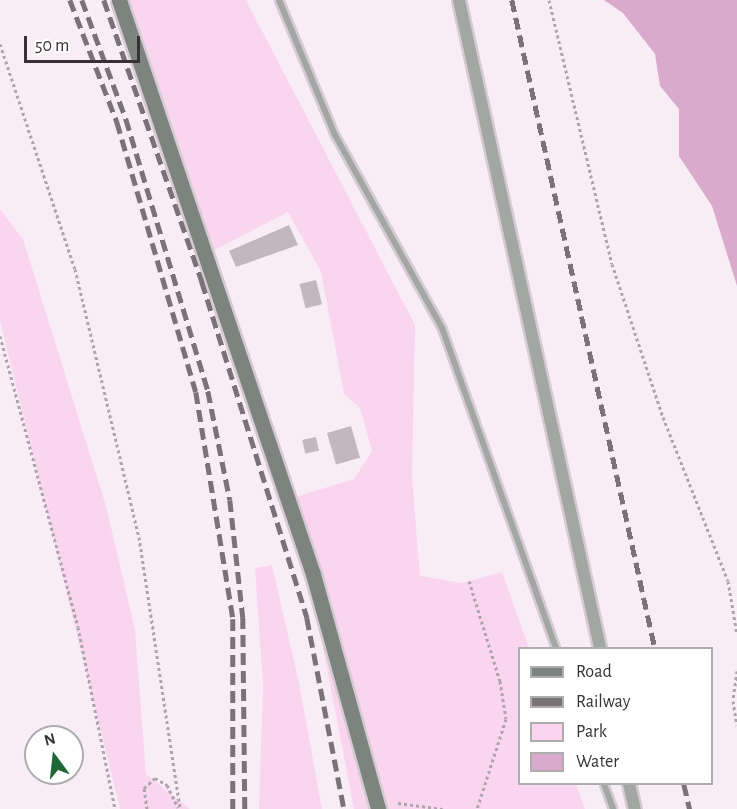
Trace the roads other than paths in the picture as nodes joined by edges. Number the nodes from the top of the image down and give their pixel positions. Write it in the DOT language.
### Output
graph roads {
  1 [pos="119,0"];
  2 [pos="279,0"];
  3 [pos="459,0"];
  4 [pos="556,647"];
  5 [pos="600,647"];
  6 [pos="367,762"];
  7 [pos="605,785"];
  8 [pos="629,785"];
  9 [pos="372,809"];
  10 [pos="378,809"];
  11 [pos="613,809"];
  12 [pos="634,809"];
  1 -- 6 [label="street"];
  2 -- 4 [label="lane"];
  3 -- 5 [label="street"];
  6 -- 9 [label="street"];
  6 -- 10 [label="street"];
  7 -- 11 [label="lane"];
  8 -- 12 [label="street"];
}
